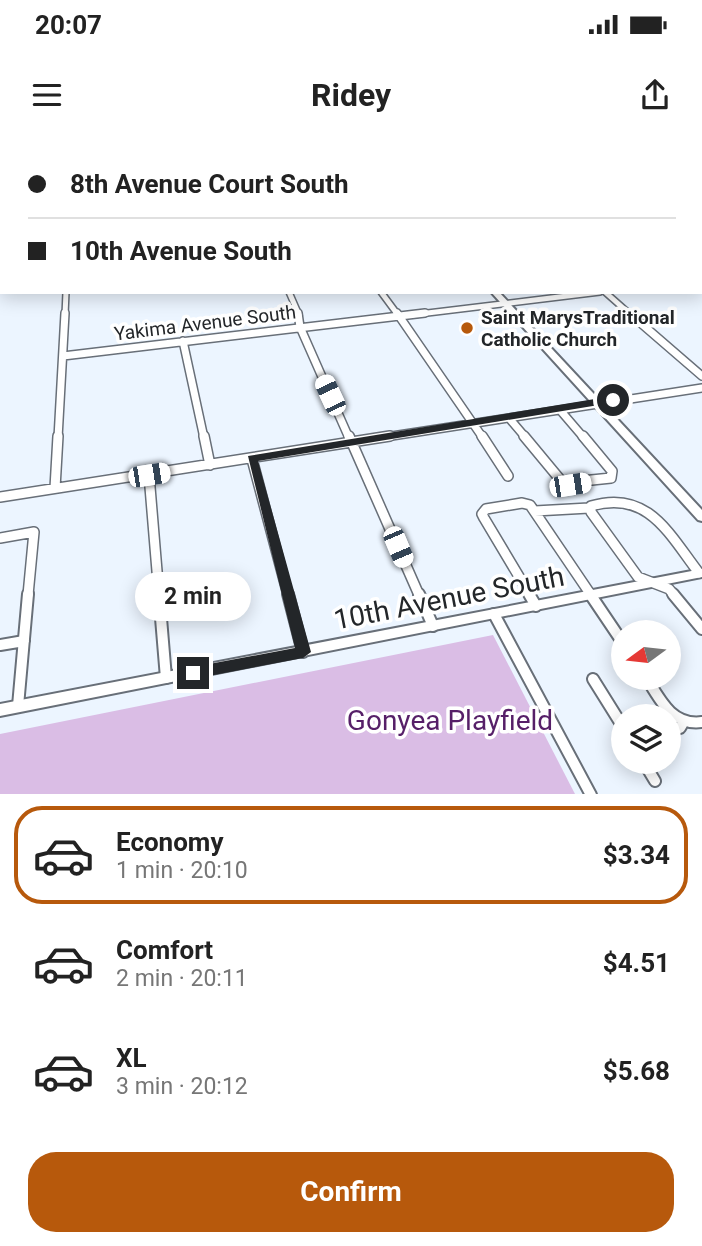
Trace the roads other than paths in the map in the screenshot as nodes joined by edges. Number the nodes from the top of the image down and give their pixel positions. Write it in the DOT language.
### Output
graph roads {
  1 [pos="66,294"];
  2 [pos="290,294"];
  3 [pos="382,294"];
  4 [pos="497,294"];
  5 [pos="584,294"];
  6 [pos="604,294"];
  7 [pos="505,303"];
  8 [pos="399,316"];
  9 [pos="300,327"];
  10 [pos="183,341"];
  11 [pos="63,356"];
  12 [pos="702,376"];
  13 [pos="702,388"];
  14 [pos="597,404"];
  15 [pos="560,410"];
  16 [pos="509,418"];
  17 [pos="473,424"];
  18 [pos="352,443"];
  19 [pos="252,459"];
  20 [pos="210,465"];
  21 [pos="149,475"];
  22 [pos="508,476"];
  23 [pos="55,488"];
  24 [pos="0,497"];
  25 [pos="533,508"];
  26 [pos="589,509"];
  27 [pos="702,517"];
  28 [pos="0,538"];
  29 [pos="701,573"];
  30 [pos="652,583"];
  31 [pos="591,595"];
  32 [pos="536,606"];
  33 [pos="494,614"];
  34 [pos="611,625"];
  35 [pos="433,626"];
  36 [pos="702,629"];
  37 [pos="24,641"];
  38 [pos="0,645"];
  39 [pos="303,652"];
  40 [pos="166,678"];
  41 [pos="593,679"];
  42 [pos="655,690"];
  43 [pos="18,706"];
  44 [pos="611,708"];
  45 [pos="0,710"];
  46 [pos="702,722"];
  47 [pos="684,723"];
  48 [pos="681,727"];
  49 [pos="651,774"];
  50 [pos="655,781"];
  51 [pos="592,794"];
  1 -- 11 [label="street"];
  2 -- 9 [label="street"];
  3 -- 8 [label="street"];
  4 -- 7 [label="street"];
  5 -- 7 [label="street, Yakima Avenue South"];
  6 -- 12 [label="street"];
  7 -- 8 [label="street, Yakima Avenue South"];
  7 -- 14 [label="street"];
  8 -- 9 [label="street, Yakima Avenue South"];
  8 -- 17 [label="street"];
  9 -- 10 [label="street, Yakima Avenue South"];
  9 -- 18 [label="street"];
  10 -- 11 [label="street, Yakima Avenue South"];
  10 -- 20 [label="street"];
  11 -- 23 [label="street"];
  13 -- 14 [label="street"];
  14 -- 15 [label="street"];
  14 -- 27 [label="street"];
  15 -- 16 [label="street"];
  15 -- 16 [label="street"];
  16 -- 17 [label="street"];
  17 -- 18 [label="street"];
  17 -- 22 [label="street"];
  18 -- 19 [label="street"];
  18 -- 35 [label="street"];
  19 -- 20 [label="street"];
  19 -- 39 [label="street"];
  20 -- 21 [label="street"];
  21 -- 23 [label="street"];
  21 -- 40 [label="street"];
  23 -- 24 [label="street"];
  25 -- 26 [label="street"];
  25 -- 31 [label="street"];
  25 -- 32 [label="street"];
  26 -- 29 [label="street"];
  26 -- 30 [label="street"];
  28 -- 37 [label="street"];
  29 -- 30 [label="street, 10th Avenue South"];
  30 -- 31 [label="street, 10th Avenue South"];
  30 -- 36 [label="street"];
  31 -- 32 [label="street, 10th Avenue South"];
  31 -- 34 [label="street"];
  32 -- 33 [label="street, 10th Avenue South"];
  33 -- 35 [label="street, 10th Avenue South"];
  33 -- 51 [label="street"];
  35 -- 39 [label="street, 10th Avenue South"];
  37 -- 38 [label="street"];
  37 -- 43 [label="street"];
  39 -- 40 [label="street, 10th Avenue South"];
  40 -- 43 [label="street, 10th Avenue South"];
  41 -- 44 [label="street"];
  42 -- 47 [label="street"];
  43 -- 45 [label="street, 10th Avenue South"];
  46 -- 47 [label="street"];
  47 -- 48 [label="street"];
  49 -- 50 [label="street"];
}
